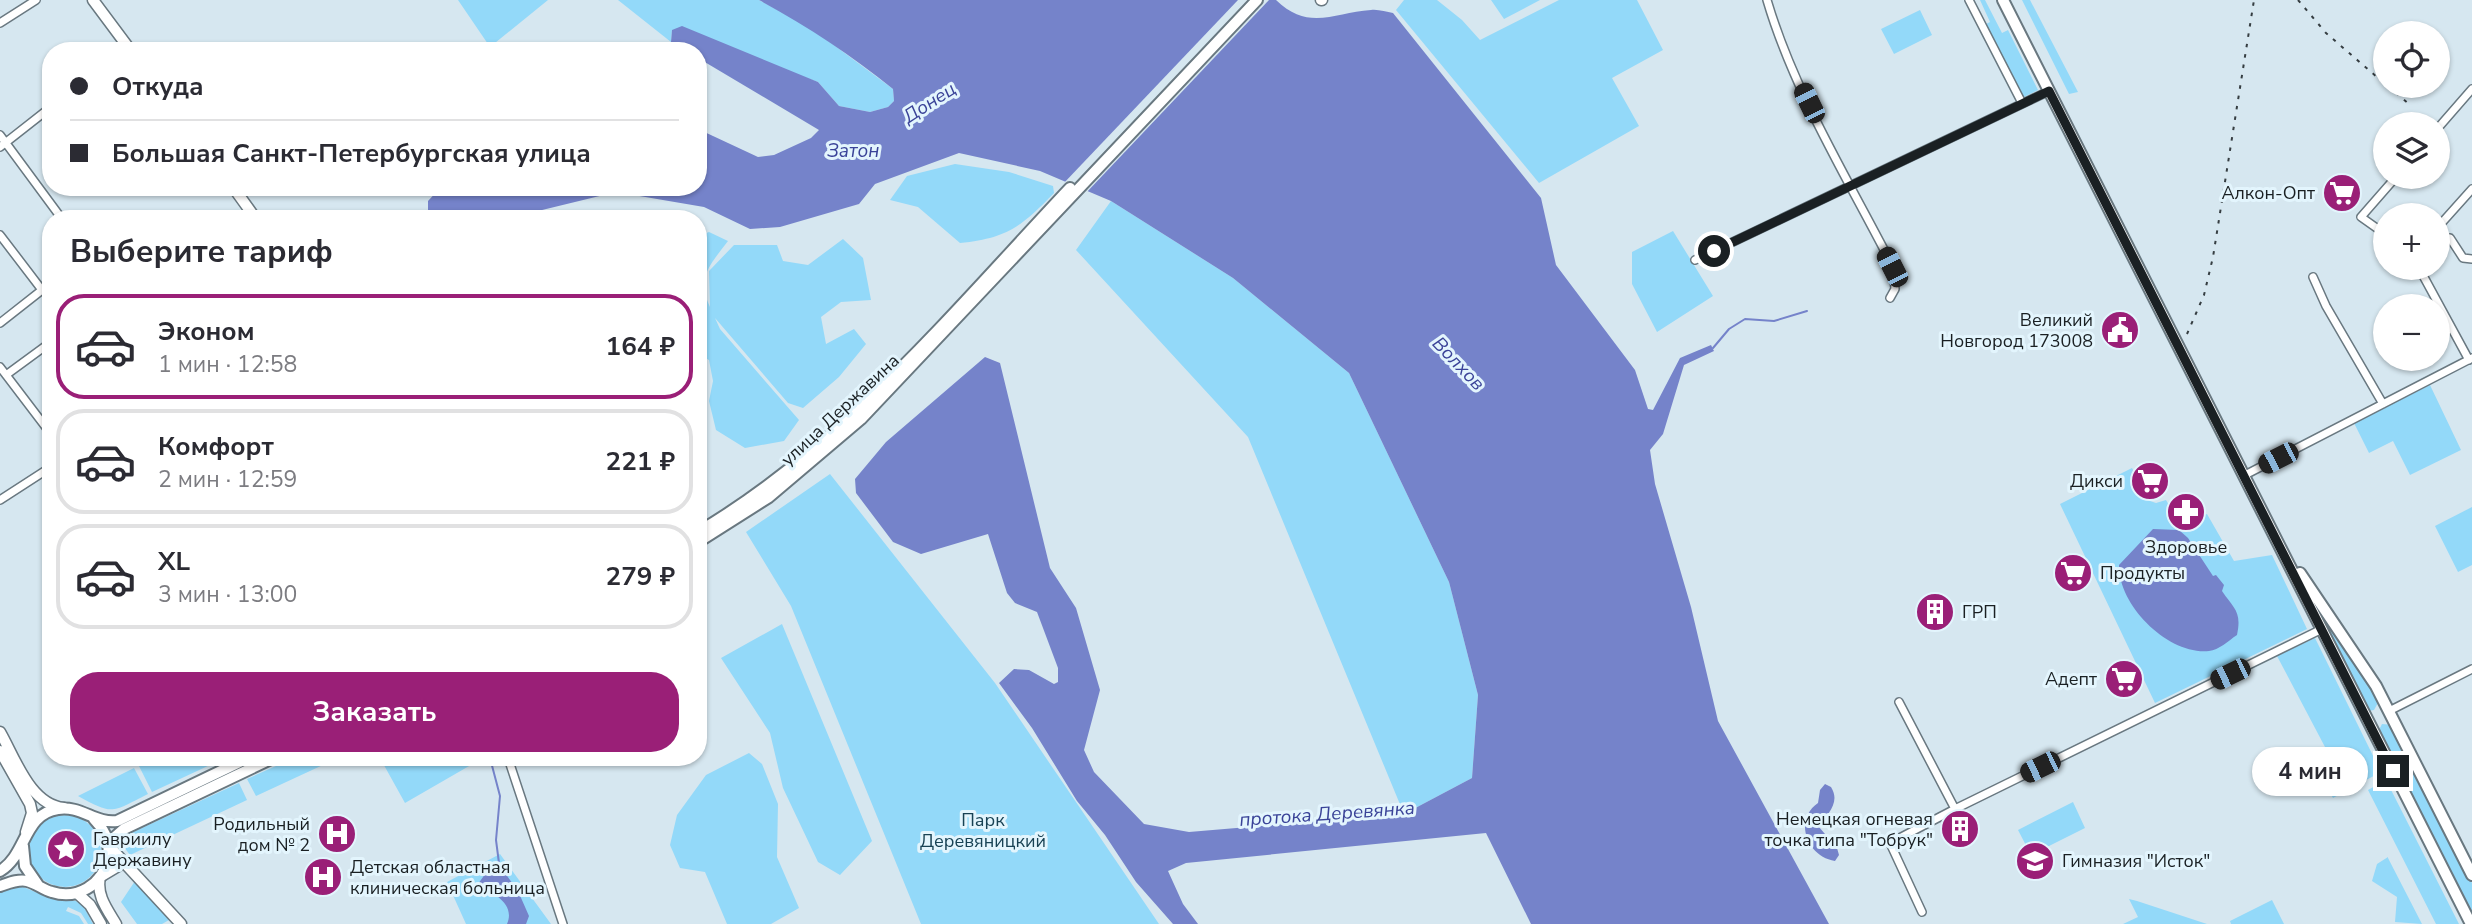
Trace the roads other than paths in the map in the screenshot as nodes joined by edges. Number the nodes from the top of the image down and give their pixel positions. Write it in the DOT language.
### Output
graph roads {
  1 [pos="36,0"];
  2 [pos="93,0"];
  3 [pos="1249,0"];
  4 [pos="1257,0"];
  5 [pos="1767,0"];
  6 [pos="1969,0"];
  7 [pos="2003,0"];
  8 [pos="0,23"];
  9 [pos="122,42"];
  10 [pos="2472,89"];
  11 [pos="2049,91"];
  12 [pos="2022,103"];
  13 [pos="42,114"];
  14 [pos="2450,114"];
  15 [pos="0,135"];
  16 [pos="3,144"];
  17 [pos="1851,184"];
  18 [pos="2386,189"];
  19 [pos="2472,189"];
  20 [pos="42,194"];
  21 [pos="44,196"];
  22 [pos="2373,203"];
  23 [pos="2373,203"];
  24 [pos="55,210"];
  25 [pos="2450,214"];
  26 [pos="2373,226"];
  27 [pos="0,234"];
  28 [pos="2450,239"];
  29 [pos="2472,259"];
  30 [pos="1695,260"];
  31 [pos="2313,277"];
  32 [pos="2427,280"];
  33 [pos="988,281"];
  34 [pos="1890,298"];
  35 [pos="0,323"];
  36 [pos="42,349"];
  37 [pos="2470,359"];
  38 [pos="0,367"];
  39 [pos="6,375"];
  40 [pos="2382,404"];
  41 [pos="42,422"];
  42 [pos="42,473"];
  43 [pos="2243,476"];
  44 [pos="0,500"];
  45 [pos="707,526"];
  46 [pos="707,536"];
  47 [pos="2284,551"];
  48 [pos="2322,629"];
  49 [pos="2472,669"];
  50 [pos="1899,702"];
  51 [pos="2389,712"];
  52 [pos="2368,722"];
  53 [pos="0,732"];
  54 [pos="0,751"];
  55 [pos="231,766"];
  56 [pos="256,766"];
  57 [pos="511,766"];
  58 [pos="68,808"];
  59 [pos="1955,809"];
  60 [pos="83,812"];
  61 [pos="25,837"];
  62 [pos="108,844"];
  63 [pos="125,862"];
  64 [pos="0,871"];
  65 [pos="2472,875"];
  66 [pos="100,877"];
  67 [pos="0,886"];
  68 [pos="40,886"];
  69 [pos="77,893"];
  70 [pos="1922,912"];
  71 [pos="101,924"];
  72 [pos="116,924"];
  73 [pos="181,924"];
  74 [pos="563,924"];
  75 [pos="2471,924"];
  1 -- 8 [label="street"];
  2 -- 9 [label="main road"];
  3 -- 33 [label="main road"];
  4 -- 33 [label="main road"];
  5 -- 17 [label="street"];
  6 -- 12 [label="street"];
  7 -- 11 [label="main road"];
  10 -- 14 [label="street"];
  11 -- 12 [label="street"];
  11 -- 43 [label="main road"];
  12 -- 17 [label="street"];
  13 -- 16 [label="street"];
  15 -- 16 [label="street"];
  16 -- 20 [label="street"];
  17 -- 30 [label="street"];
  17 -- 34 [label="street"];
  18 -- 22 [label="street"];
  19 -- 25 [label="street"];
  21 -- 24 [label="street"];
  23 -- 26 [label="street"];
  27 -- 35 [label="street"];
  28 -- 29 [label="street"];
  31 -- 40 [label="street"];
  32 -- 37 [label="street"];
  33 -- 45 [label="main road, улица Державина"];
  33 -- 46 [label="main road, улица Державина"];
  36 -- 39 [label="street"];
  37 -- 40 [label="street"];
  38 -- 39 [label="street"];
  39 -- 41 [label="street"];
  40 -- 43 [label="street"];
  42 -- 44 [label="street"];
  43 -- 47 [label="main road"];
  47 -- 48 [label="main road"];
  47 -- 51 [label="main road"];
  48 -- 52 [label="main road"];
  48 -- 59 [label="street"];
  49 -- 51 [label="street"];
  50 -- 59 [label="street"];
  51 -- 52 [label="main road"];
  51 -- 65 [label="main road"];
  52 -- 75 [label="main road"];
  53 -- 58 [label="main road"];
  54 -- 61 [label="main road"];
  55 -- 60 [label="main road"];
  56 -- 62 [label="main road"];
  57 -- 74 [label="street"];
  58 -- 60 [label="main road"];
  58 -- 61 [label="main road"];
  59 -- 70 [label="street"];
  60 -- 62 [label="main road"];
  61 -- 64 [label="main road"];
  61 -- 68 [label="main road"];
  62 -- 63 [label="main road"];
  62 -- 66 [label="main road"];
  63 -- 66 [label="main road"];
  63 -- 73 [label="main road"];
  66 -- 69 [label="main road"];
  66 -- 72 [label="main road"];
  67 -- 68 [label="main road"];
  68 -- 69 [label="main road"];
  69 -- 71 [label="main road"];
}
